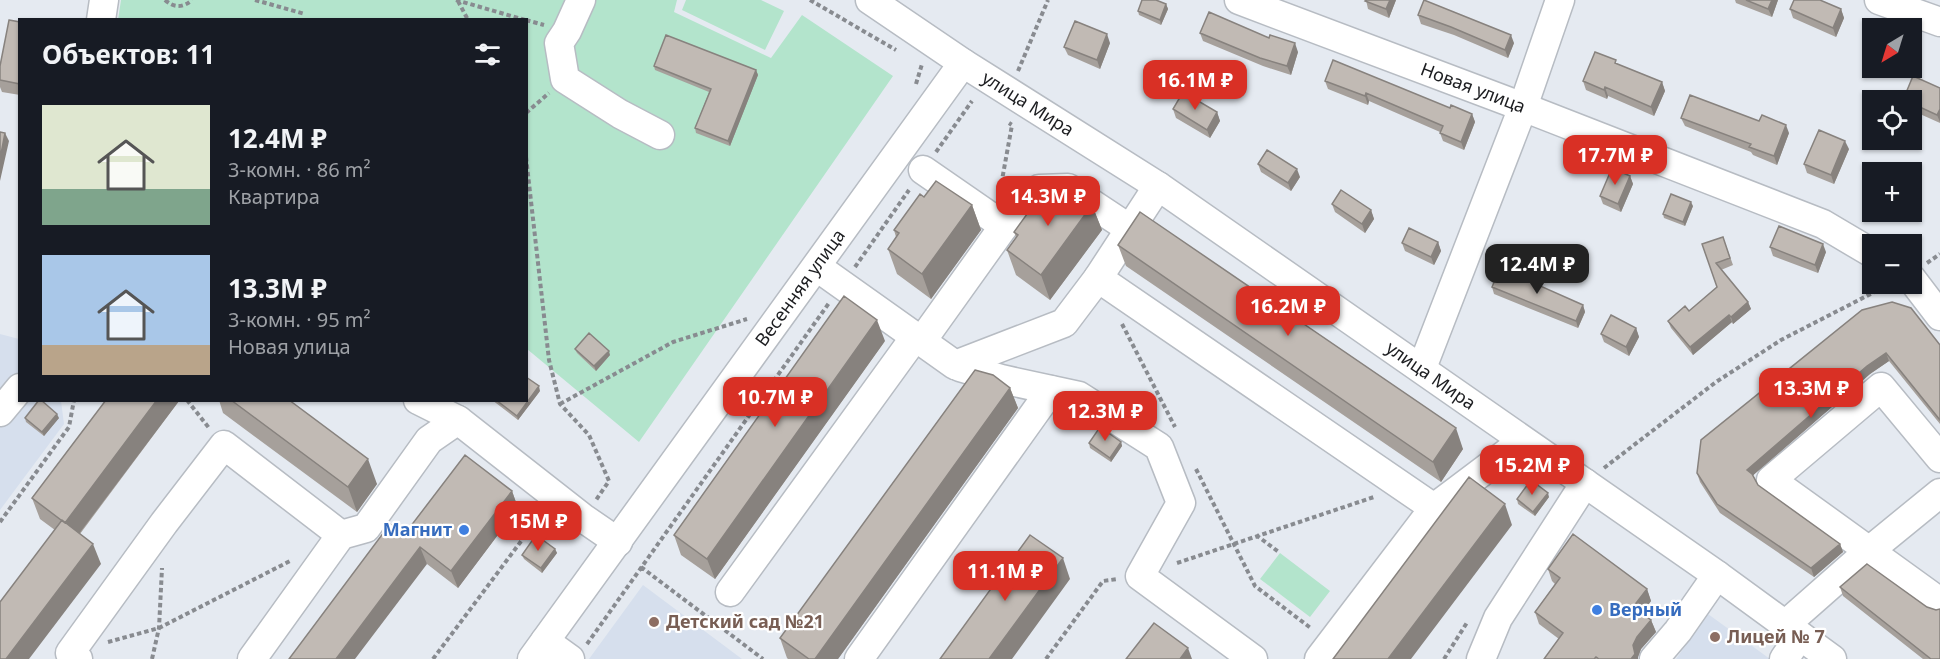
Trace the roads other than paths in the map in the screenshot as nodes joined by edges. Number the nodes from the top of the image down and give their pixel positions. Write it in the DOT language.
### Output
graph roads {
  1 [pos="104,0"];
  2 [pos="581,0"];
  3 [pos="870,0"];
  4 [pos="1239,0"];
  5 [pos="1560,0"];
  6 [pos="1880,0"];
  7 [pos="101,18"];
  8 [pos="1940,22"];
  9 [pos="963,63"];
  10 [pos="1523,107"];
  11 [pos="660,135"];
  12 [pos="923,170"];
  13 [pos="1158,186"];
  14 [pos="999,223"];
  15 [pos="1130,229"];
  16 [pos="1862,247"];
  17 [pos="817,267"];
  18 [pos="1098,278"];
  19 [pos="1922,292"];
  20 [pos="1940,316"];
  21 [pos="918,340"];
  22 [pos="955,366"];
  23 [pos="1422,368"];
  24 [pos="18,390"];
  25 [pos="1051,390"];
  26 [pos="422,402"];
  27 [pos="0,412"];
  28 [pos="458,420"];
  29 [pos="1523,441"];
  30 [pos="1940,458"];
  31 [pos="1585,483"];
  32 [pos="1940,493"];
  33 [pos="1434,508"];
  34 [pos="341,535"];
  35 [pos="618,542"];
  36 [pos="1869,551"];
  37 [pos="1717,575"];
  38 [pos="730,592"];
  39 [pos="1940,602"];
  40 [pos="1793,631"];
  41 [pos="1317,649"];
  42 [pos="539,650"];
  43 [pos="577,654"];
  44 [pos="74,656"];
  45 [pos="1241,656"];
  46 [pos="252,659"];
  47 [pos="859,659"];
  48 [pos="1481,659"];
  49 [pos="1654,659"];
  50 [pos="1784,659"];
  51 [pos="1832,659"];
  1 -- 7 [label="street"];
  2 -- 11 [label="street"];
  3 -- 9 [label="street, улица Мира"];
  4 -- 10 [label="street, Новая улица"];
  5 -- 10 [label="street"];
  6 -- 8 [label="street"];
  9 -- 13 [label="street, улица Мира"];
  9 -- 17 [label="street, Весенняя улица"];
  10 -- 16 [label="street, Новая улица"];
  10 -- 23 [label="street"];
  12 -- 14 [label="street"];
  13 -- 15 [label="street"];
  13 -- 23 [label="street, улица Мира"];
  14 -- 15 [label="street"];
  14 -- 21 [label="street"];
  15 -- 18 [label="street"];
  17 -- 21 [label="street"];
  17 -- 35 [label="street, Весенняя улица"];
  18 -- 22 [label="street"];
  18 -- 33 [label="street"];
  19 -- 20 [label="street"];
  21 -- 22 [label="street"];
  21 -- 38 [label="street"];
  22 -- 25 [label="street"];
  23 -- 29 [label="street, улица Мира"];
  24 -- 27 [label="street"];
  25 -- 45 [label="street"];
  25 -- 47 [label="street"];
  26 -- 28 [label="street"];
  28 -- 34 [label="street"];
  28 -- 35 [label="street"];
  29 -- 31 [label="street, улица Мира"];
  29 -- 33 [label="street"];
  30 -- 36 [label="street"];
  31 -- 37 [label="street, улица Мира"];
  31 -- 48 [label="street"];
  32 -- 36 [label="street"];
  33 -- 41 [label="street"];
  34 -- 44 [label="street"];
  34 -- 46 [label="street"];
  35 -- 42 [label="street, Весенняя улица"];
  36 -- 39 [label="street"];
  36 -- 40 [label="street"];
  37 -- 40 [label="street, улица Мира"];
  37 -- 49 [label="street"];
  40 -- 50 [label="street"];
  40 -- 51 [label="street, улица Мира"];
  42 -- 43 [label="street"];
}
